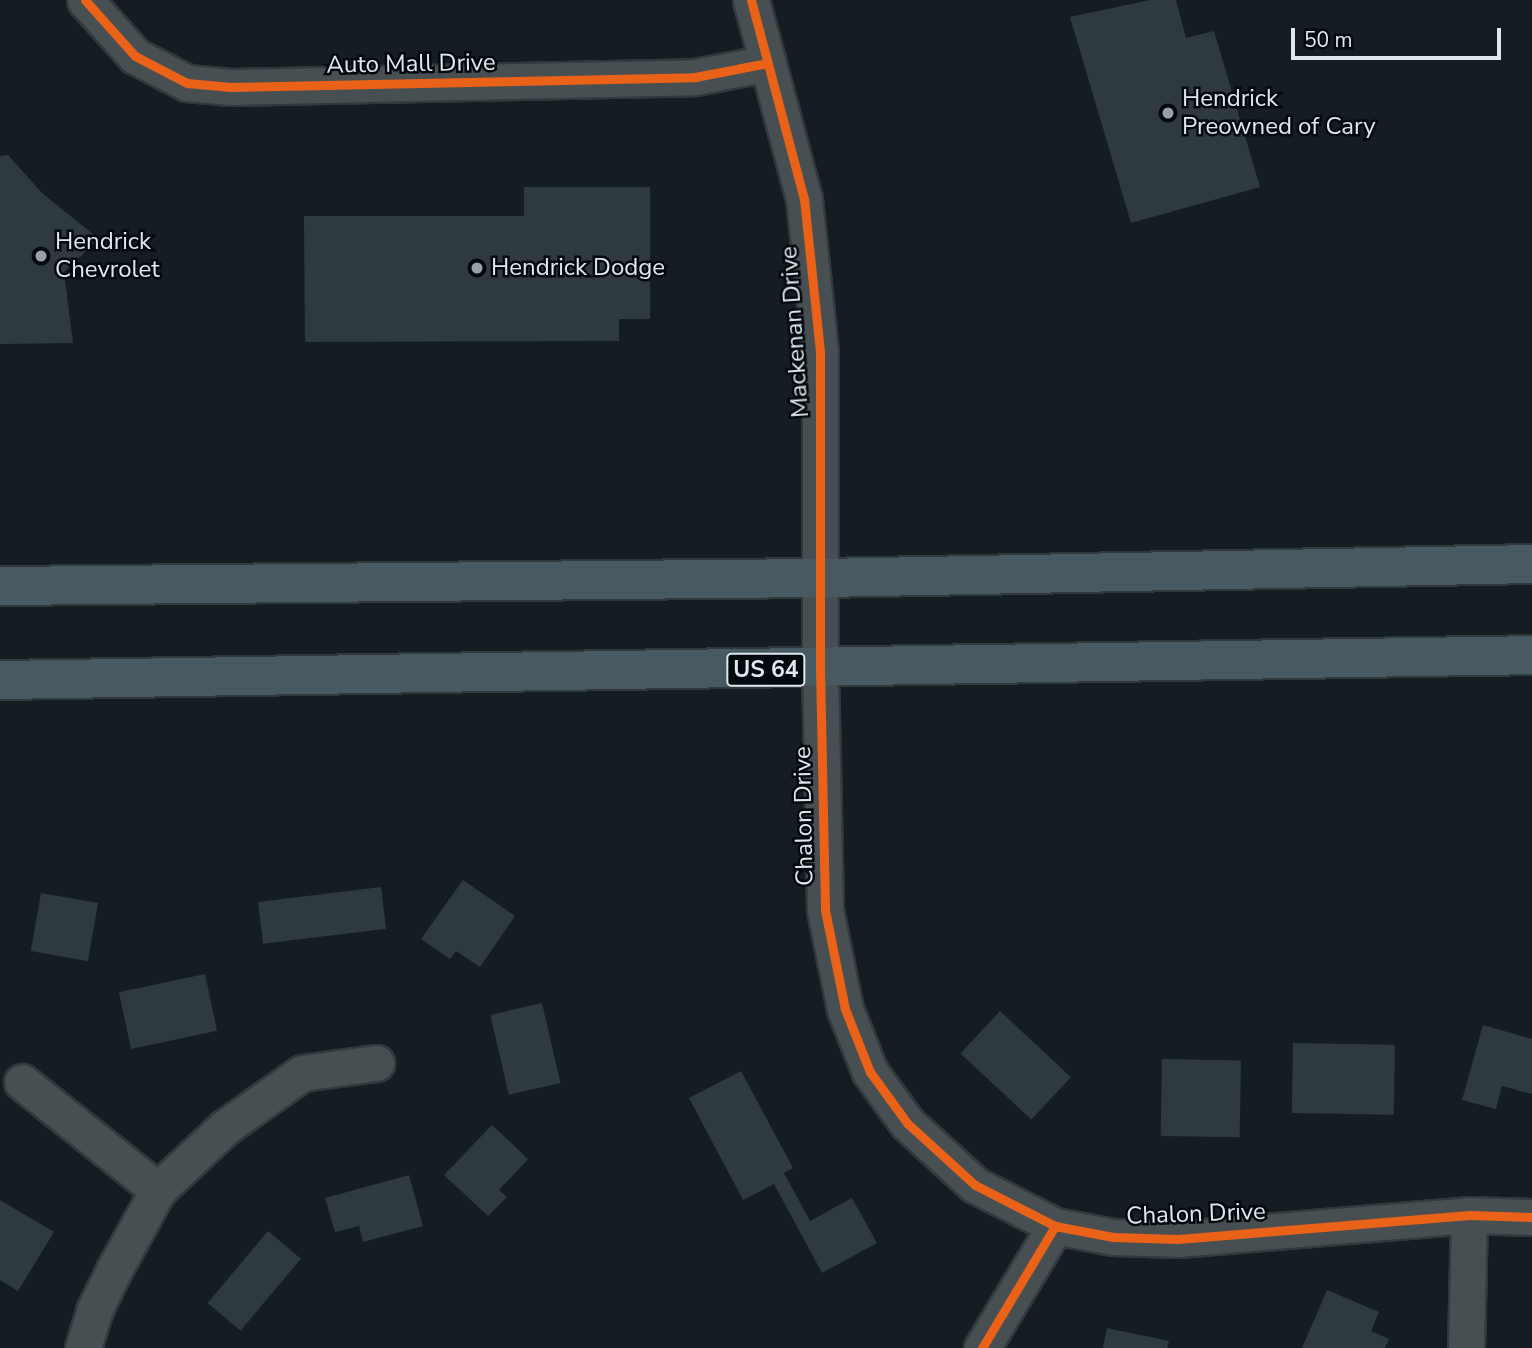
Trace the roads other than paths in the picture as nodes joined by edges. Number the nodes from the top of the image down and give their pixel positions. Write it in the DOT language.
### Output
graph roads {
  1 [pos="85,0"];
  2 [pos="751,0"];
  3 [pos="768,63"];
  4 [pos="1532,564"];
  5 [pos="823,578"];
  6 [pos="0,586"];
  7 [pos="1532,655"];
  8 [pos="820,669"];
  9 [pos="0,680"];
  10 [pos="376,1063"];
  11 [pos="22,1082"];
  12 [pos="158,1190"];
  13 [pos="1469,1215"];
  14 [pos="1532,1217"];
  15 [pos="1055,1226"];
  16 [pos="83,1348"];
  17 [pos="982,1348"];
  18 [pos="1466,1348"];
  1 -- 3 [label="street, Auto Mall Drive"];
  2 -- 3 [label="street, Mackenan Drive"];
  3 -- 5 [label="street, Mackenan Drive"];
  4 -- 5 [label="highway"];
  5 -- 6 [label="highway"];
  5 -- 8 [label="street, Mackenan Drive"];
  7 -- 8 [label="highway, US 64"];
  8 -- 9 [label="highway, US 64"];
  8 -- 15 [label="street, Chalon Drive"];
  10 -- 12 [label="street"];
  11 -- 12 [label="street"];
  12 -- 16 [label="street"];
  13 -- 14 [label="street, Chalon Drive"];
  13 -- 15 [label="street, Chalon Drive"];
  13 -- 18 [label="street"];
  15 -- 17 [label="street"];
}
